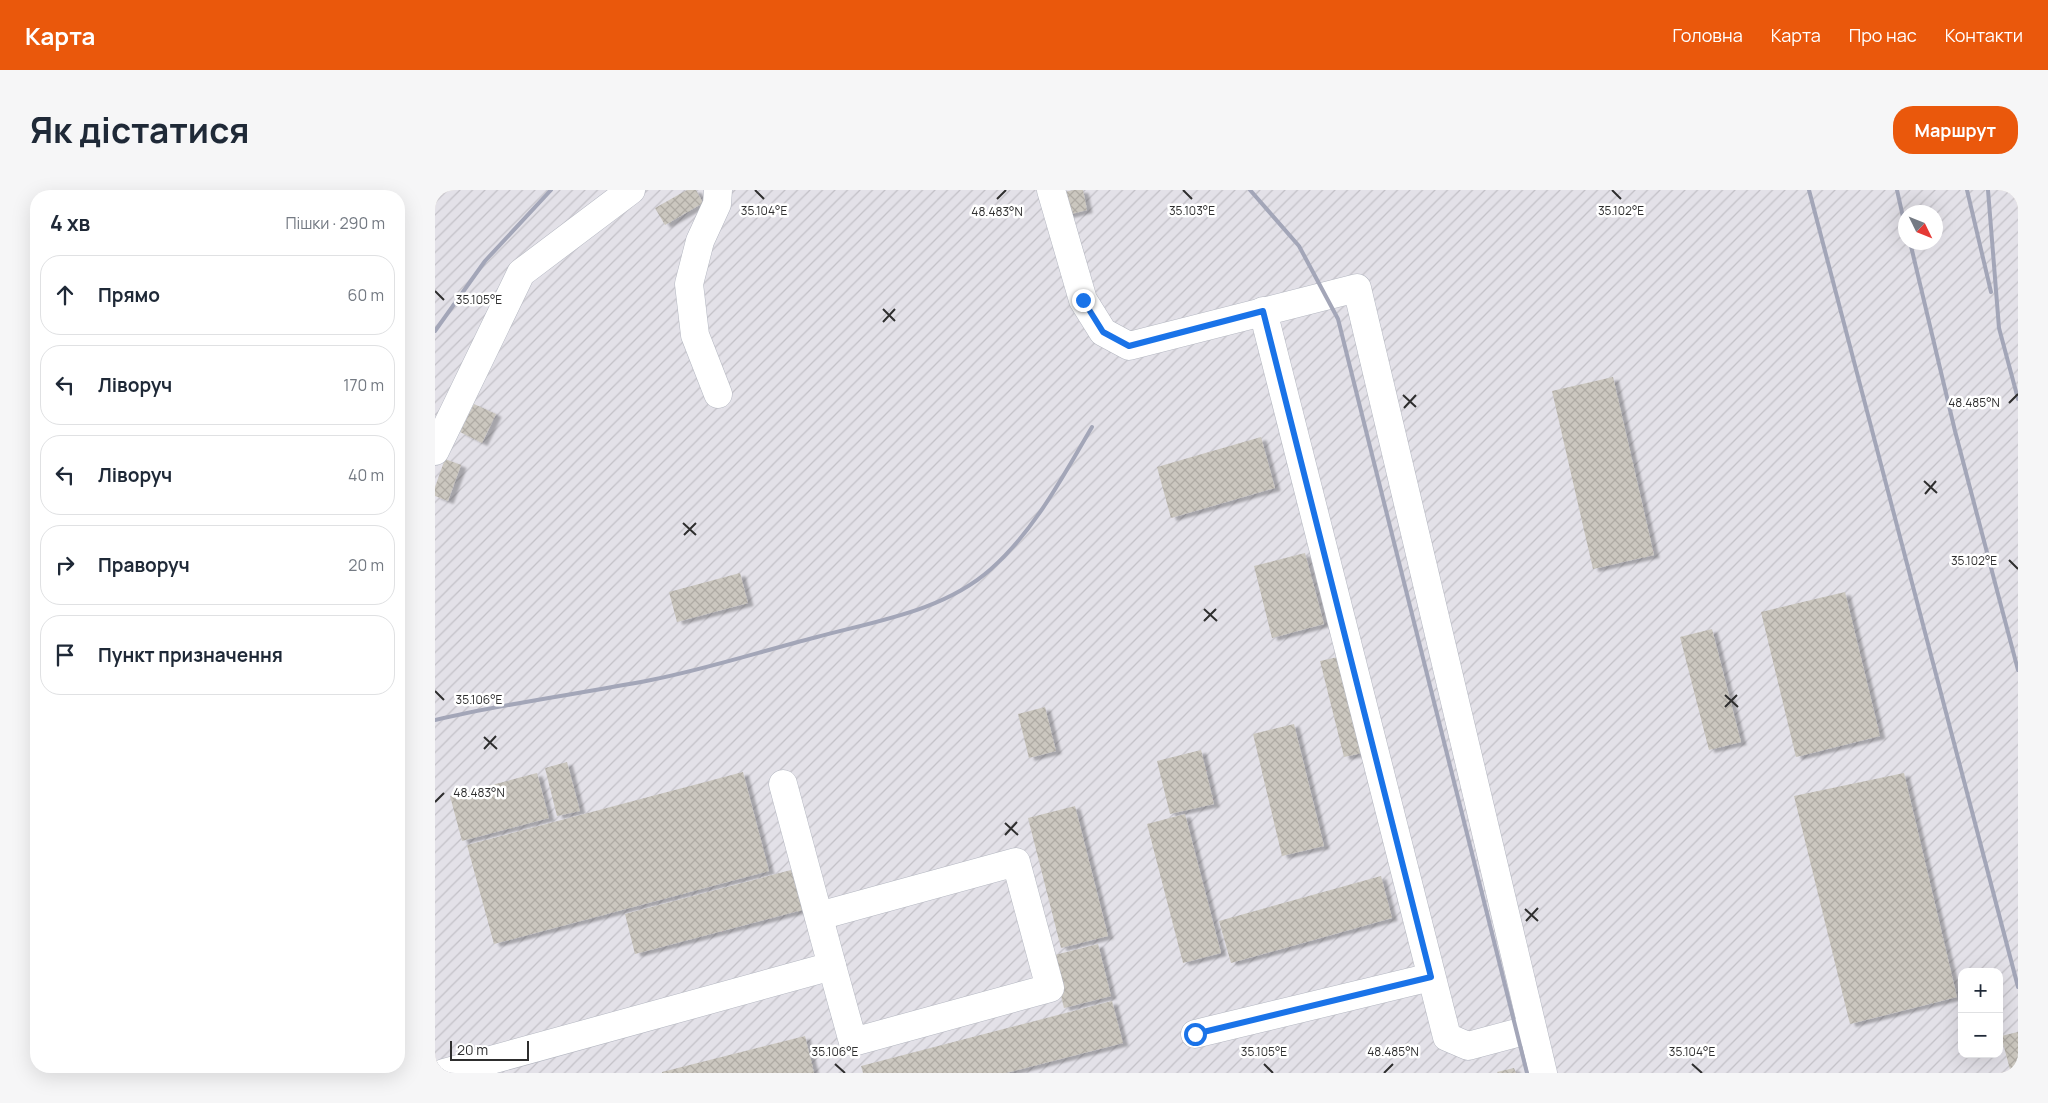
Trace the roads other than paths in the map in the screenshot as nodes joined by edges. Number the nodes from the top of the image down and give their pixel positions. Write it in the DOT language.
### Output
graph roads {
  1 [pos="631,190"];
  2 [pos="718,190"];
  3 [pos="1051,190"];
  4 [pos="1263,311"];
  5 [pos="718,394"];
  6 [pos="435,450"];
  7 [pos="783,784"];
  8 [pos="819,916"];
  9 [pos="833,966"];
  10 [pos="1431,977"];
  11 [pos="1532,1028"];
  12 [pos="1195,1034"];
  13 [pos="443,1073"];
  14 [pos="1543,1073"];
  1 -- 6 [label="lane"];
  2 -- 5 [label="lane"];
  3 -- 4 [label="lane"];
  4 -- 10 [label="lane"];
  4 -- 11 [label="lane"];
  7 -- 8 [label="lane"];
  8 -- 9 [label="lane"];
  8 -- 9 [label="lane"];
  9 -- 13 [label="lane"];
  10 -- 11 [label="lane"];
  10 -- 12 [label="lane"];
  11 -- 14 [label="lane"];
}
